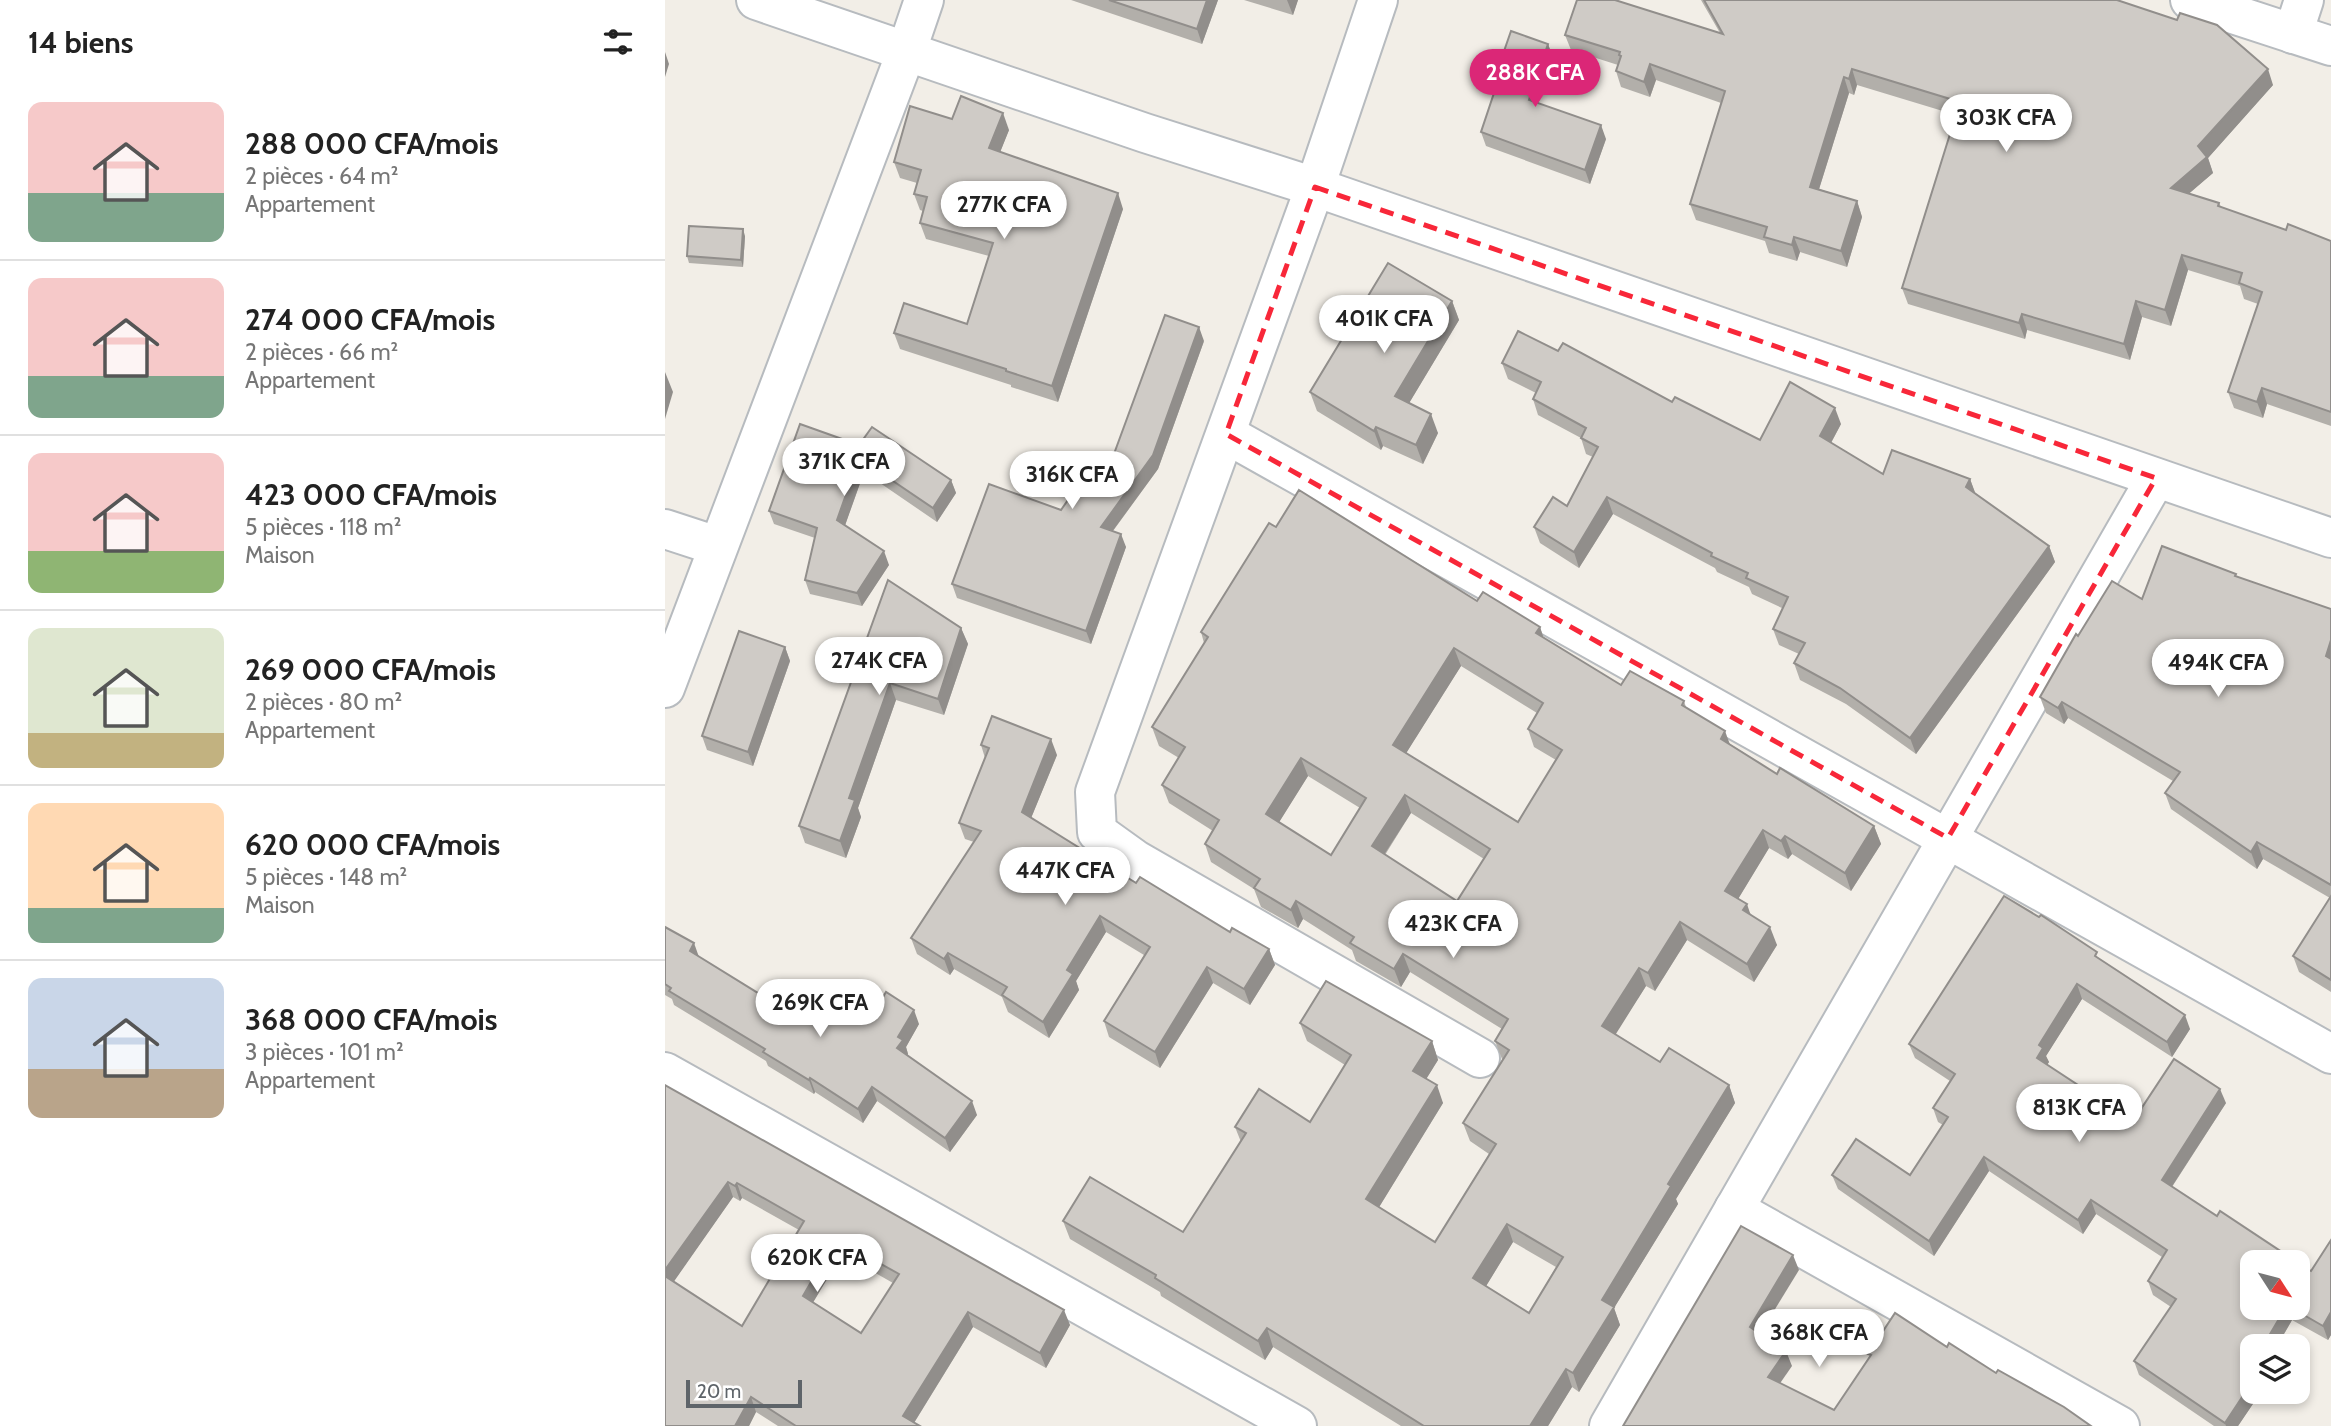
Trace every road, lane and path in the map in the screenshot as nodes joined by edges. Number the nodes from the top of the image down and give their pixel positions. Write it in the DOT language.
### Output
graph roads {
  1 [pos="756,0"];
  2 [pos="924,0"];
  3 [pos="1378,0"];
  4 [pos="2190,0"];
  5 [pos="2299,17"];
  6 [pos="2331,46"];
  7 [pos="907,50"];
  8 [pos="1315,187"];
  9 [pos="1226,434"];
  10 [pos="2156,478"];
  11 [pos="665,529"];
  12 [pos="2331,538"];
  13 [pos="717,546"];
  14 [pos="665,688"];
  15 [pos="1948,838"];
  16 [pos="2331,1054"];
  17 [pos="1480,1058"];
  18 [pos="665,1072"];
  19 [pos="1734,1209"];
  20 [pos="1297,1426"];
  21 [pos="1609,1426"];
  22 [pos="2120,1426"];
  1 -- 7 [label="street"];
  2 -- 7 [label="street"];
  3 -- 8 [label="street"];
  4 -- 5 [label="street"];
  5 -- 6 [label="street"];
  7 -- 8 [label="street"];
  7 -- 13 [label="street"];
  8 -- 9 [label="street"];
  8 -- 10 [label="street"];
  9 -- 15 [label="street"];
  9 -- 17 [label="street"];
  10 -- 12 [label="street"];
  10 -- 15 [label="street"];
  11 -- 13 [label="street"];
  13 -- 14 [label="street"];
  15 -- 16 [label="street"];
  15 -- 19 [label="street"];
  18 -- 20 [label="street"];
  19 -- 21 [label="street"];
  19 -- 22 [label="street"];
}
